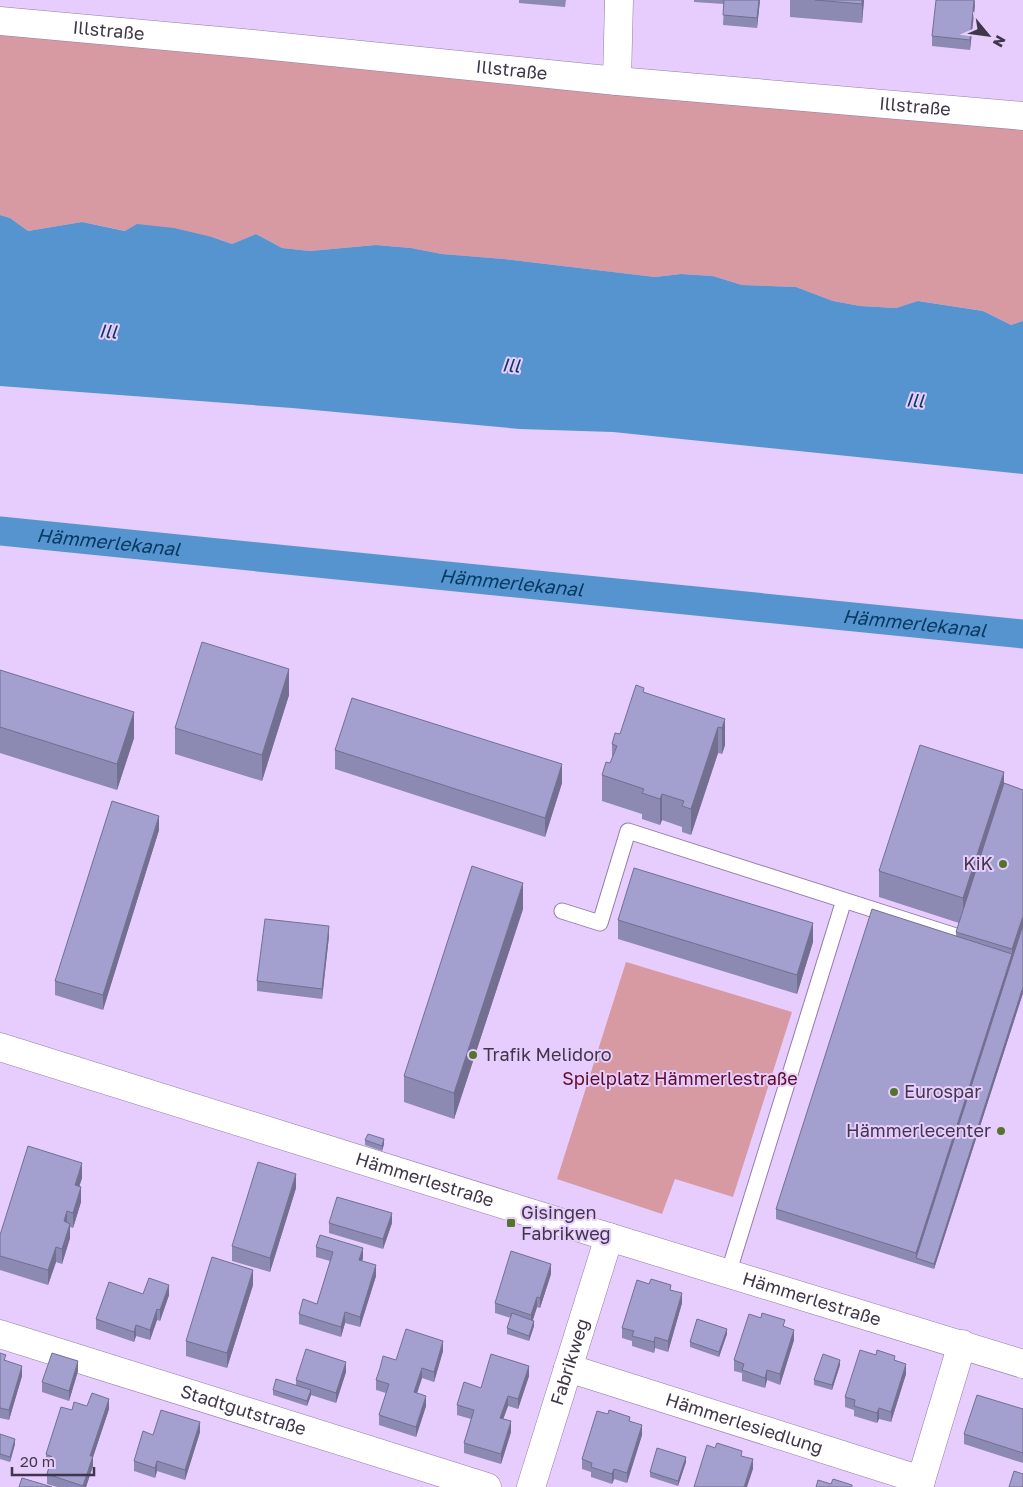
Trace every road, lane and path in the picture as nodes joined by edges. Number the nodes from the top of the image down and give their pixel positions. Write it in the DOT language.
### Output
graph roads {
  1 [pos="619,0"];
  2 [pos="0,21"];
  3 [pos="617,81"];
  4 [pos="1023,116"];
  5 [pos="844,900"];
  6 [pos="562,911"];
  7 [pos="959,937"];
  8 [pos="0,1047"];
  9 [pos="608,1237"];
  10 [pos="728,1274"];
  11 [pos="0,1334"];
  12 [pos="962,1344"];
  13 [pos="1023,1364"];
  14 [pos="568,1368"];
  15 [pos="920,1483"];
  16 [pos="487,1487"];
  17 [pos="531,1487"];
  1 -- 3 [label="street"];
  2 -- 3 [label="street, Illstraße"];
  3 -- 4 [label="street, Illstraße"];
  5 -- 6 [label="lane"];
  5 -- 7 [label="lane"];
  5 -- 10 [label="lane"];
  8 -- 9 [label="street, Hämmerlestraße"];
  9 -- 10 [label="street, Hämmerlestraße"];
  9 -- 14 [label="street, Fabrikweg"];
  10 -- 12 [label="street, Hämmerlestraße"];
  11 -- 16 [label="street, Stadtgutstraße"];
  12 -- 13 [label="street, Hämmerlestraße"];
  12 -- 15 [label="street"];
  14 -- 15 [label="street, Hämmerlesiedlung"];
  14 -- 17 [label="street, Fabrikweg"];
}
